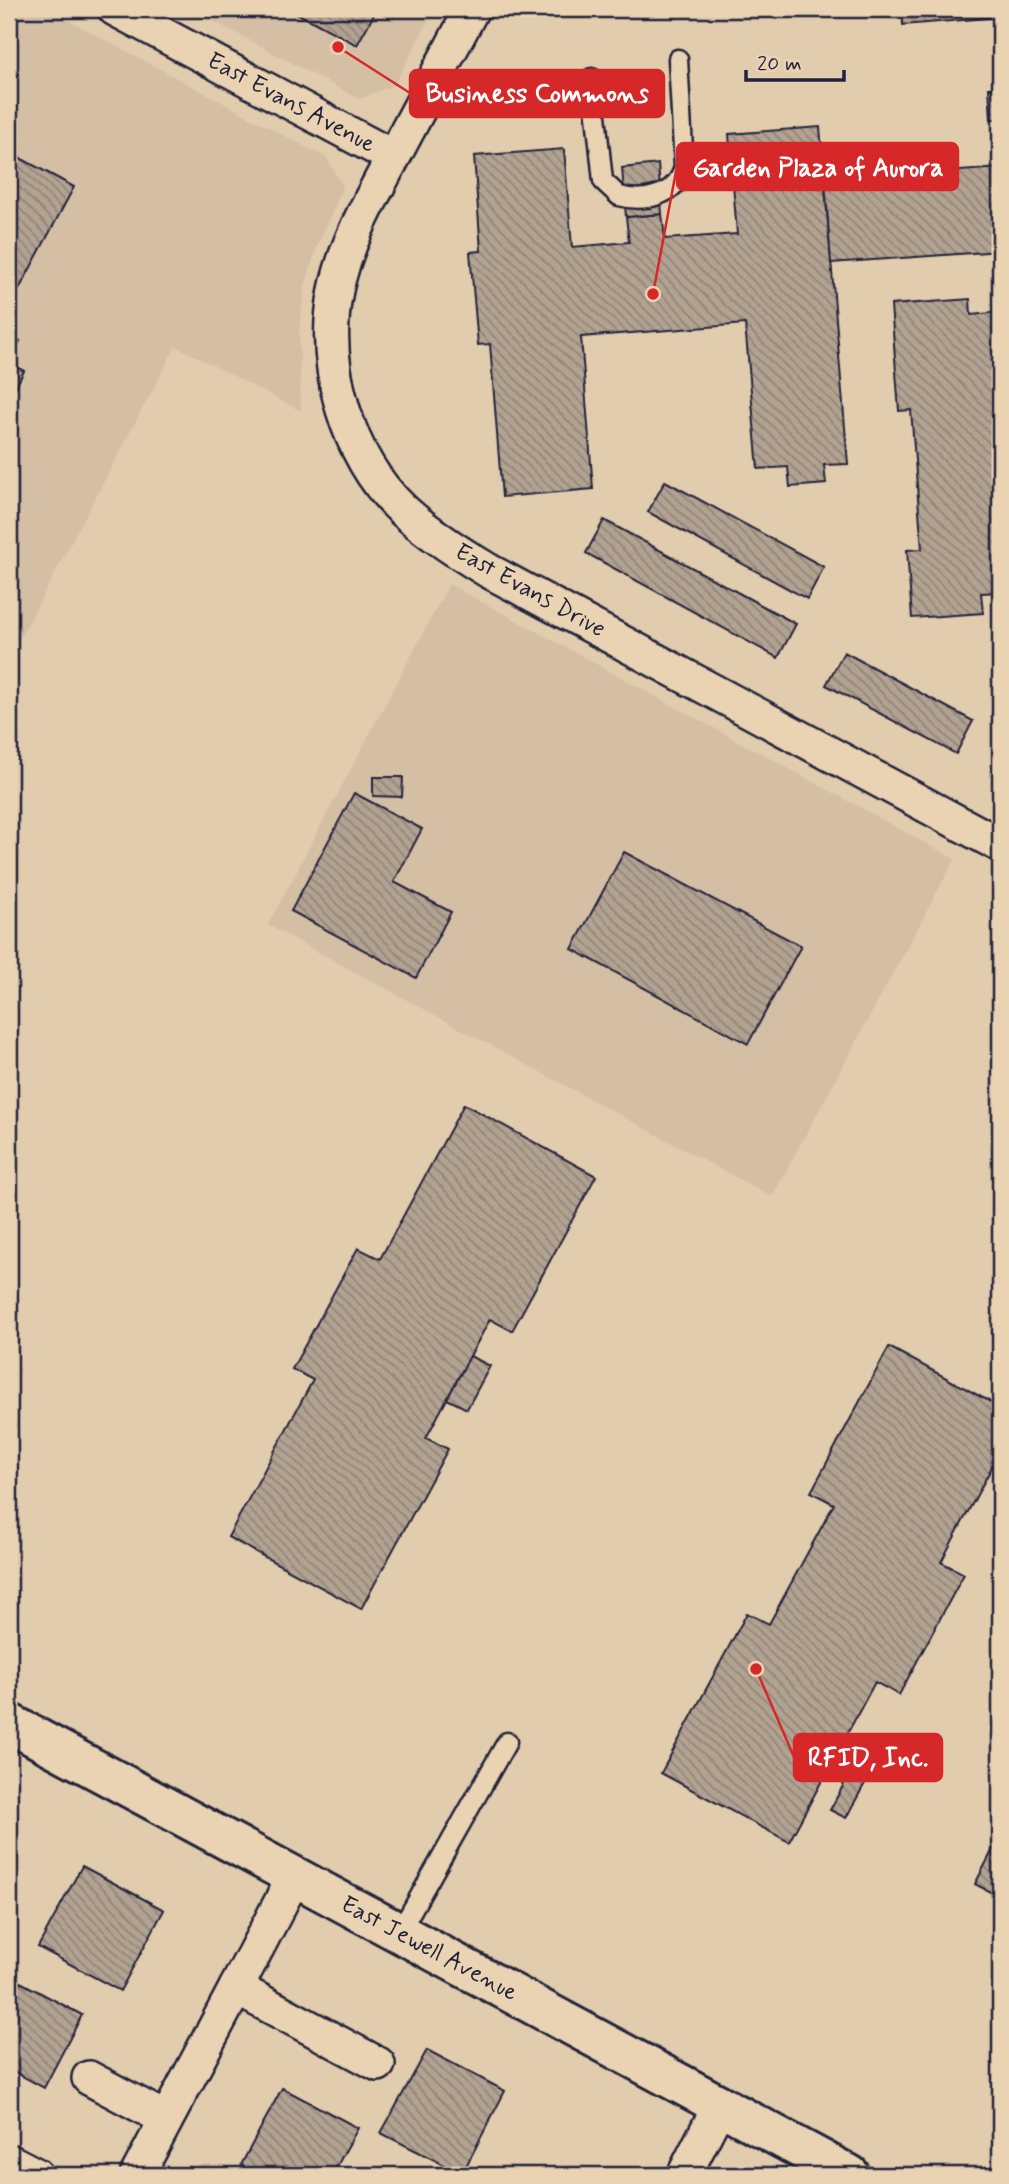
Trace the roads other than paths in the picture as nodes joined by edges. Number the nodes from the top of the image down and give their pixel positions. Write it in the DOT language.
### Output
graph roads {
  1 [pos="115,9"];
  2 [pos="472,9"];
  3 [pos="678,59"];
  4 [pos="592,78"];
  5 [pos="393,157"];
  6 [pos="1000,845"];
  7 [pos="9,1723"];
  8 [pos="506,1742"];
  9 [pos="294,1877"];
  10 [pos="399,1933"];
  11 [pos="236,1988"];
  12 [pos="378,2064"];
  13 [pos="89,2078"];
  14 [pos="720,2105"];
  15 [pos="166,2119"];
  16 [pos="9,2161"];
  17 [pos="36,2175"];
  18 [pos="136,2175"];
  19 [pos="684,2175"];
  20 [pos="850,2175"];
  1 -- 5 [label="street, East Evans Avenue"];
  2 -- 5 [label="street, East Evans Avenue"];
  3 -- 4 [label="lane"];
  5 -- 6 [label="street, East Evans Drive"];
  7 -- 9 [label="street, East Jewell Avenue"];
  8 -- 10 [label="lane"];
  9 -- 10 [label="street, East Jewell Avenue"];
  9 -- 11 [label="street"];
  10 -- 14 [label="street, East Jewell Avenue"];
  11 -- 12 [label="street"];
  11 -- 15 [label="street"];
  13 -- 15 [label="street"];
  14 -- 19 [label="street"];
  14 -- 20 [label="street, East Jewell Avenue"];
  15 -- 18 [label="street"];
  16 -- 17 [label="street"];
}
